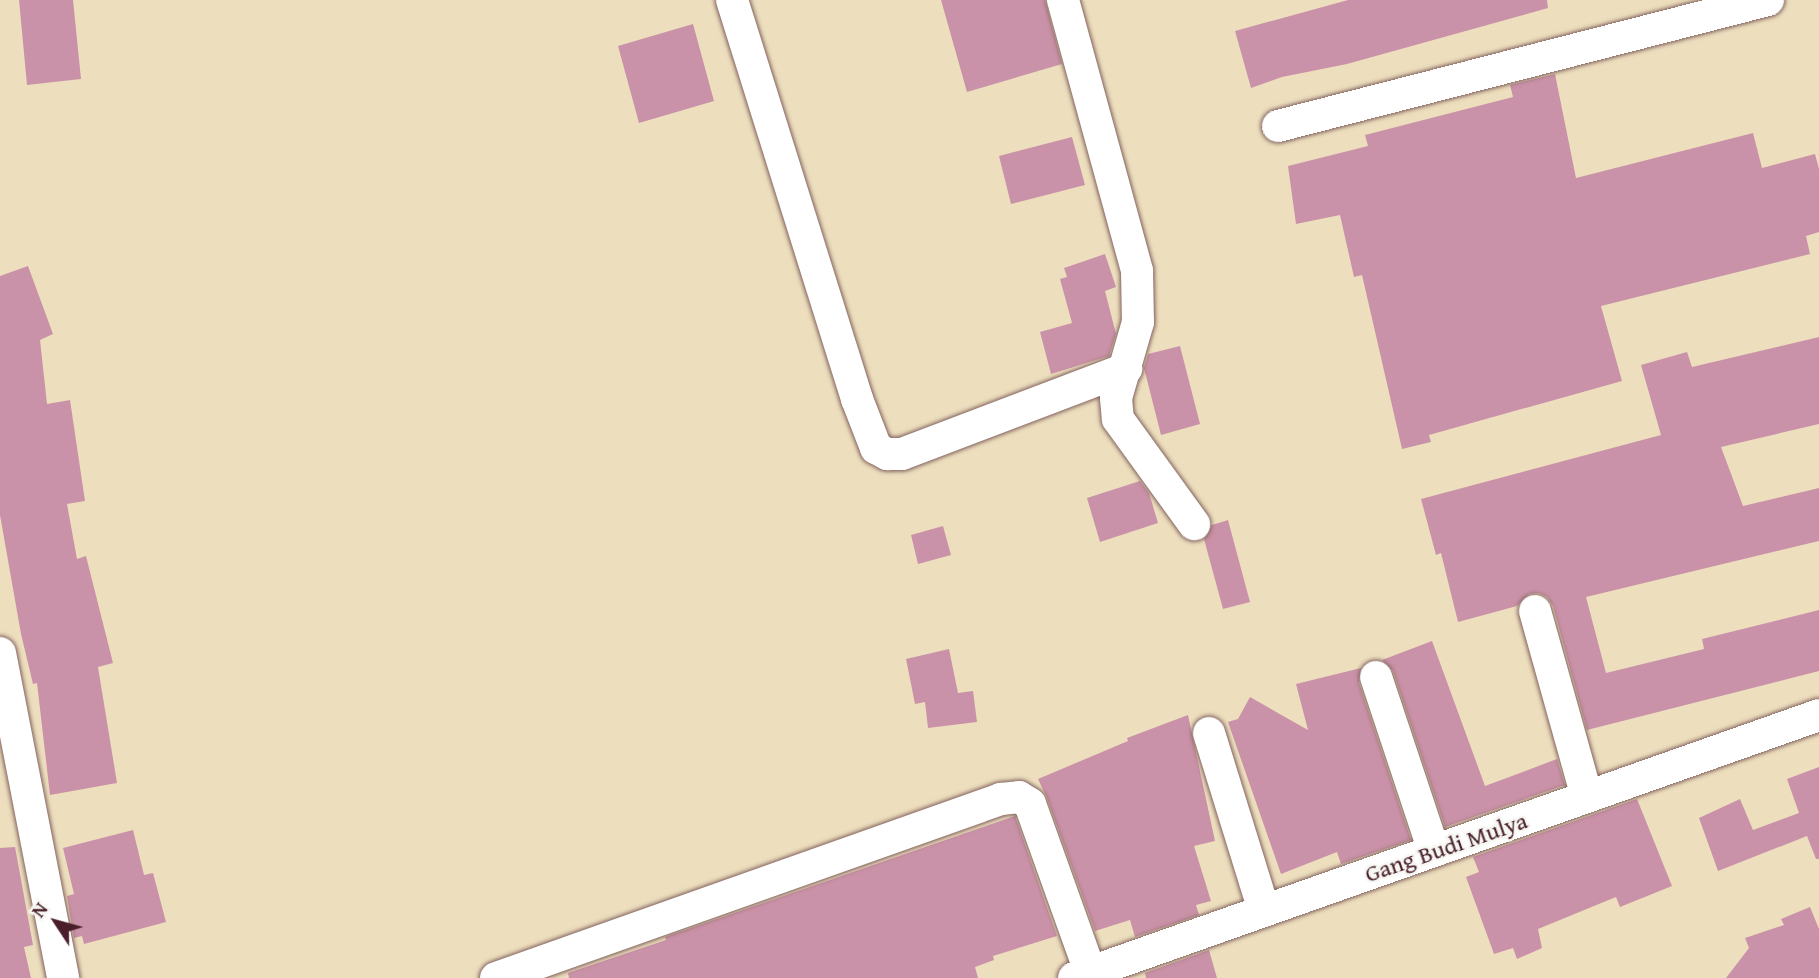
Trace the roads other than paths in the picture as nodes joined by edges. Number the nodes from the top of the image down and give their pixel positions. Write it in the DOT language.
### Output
graph roads {
  1 [pos="732,0"];
  2 [pos="1063,0"];
  3 [pos="1768,0"];
  4 [pos="1278,126"];
  5 [pos="1126,369"];
  6 [pos="1195,524"];
  7 [pos="1535,611"];
  8 [pos="0,653"];
  9 [pos="1376,677"];
  10 [pos="1819,715"];
  11 [pos="1209,733"];
  12 [pos="1587,797"];
  13 [pos="1434,851"];
  14 [pos="1264,911"];
  15 [pos="1082,975"];
  16 [pos="63,978"];
  17 [pos="496,978"];
  1 -- 5 [label="street"];
  2 -- 5 [label="street"];
  3 -- 4 [label="street"];
  5 -- 6 [label="street"];
  7 -- 12 [label="street"];
  8 -- 16 [label="street"];
  9 -- 13 [label="street"];
  10 -- 12 [label="street, Gang Budi Mulya"];
  11 -- 14 [label="street"];
  12 -- 13 [label="street, Gang Budi Mulya"];
  13 -- 14 [label="street, Gang Budi Mulya"];
  14 -- 15 [label="street, Gang Budi Mulya"];
  15 -- 17 [label="street"];
}
